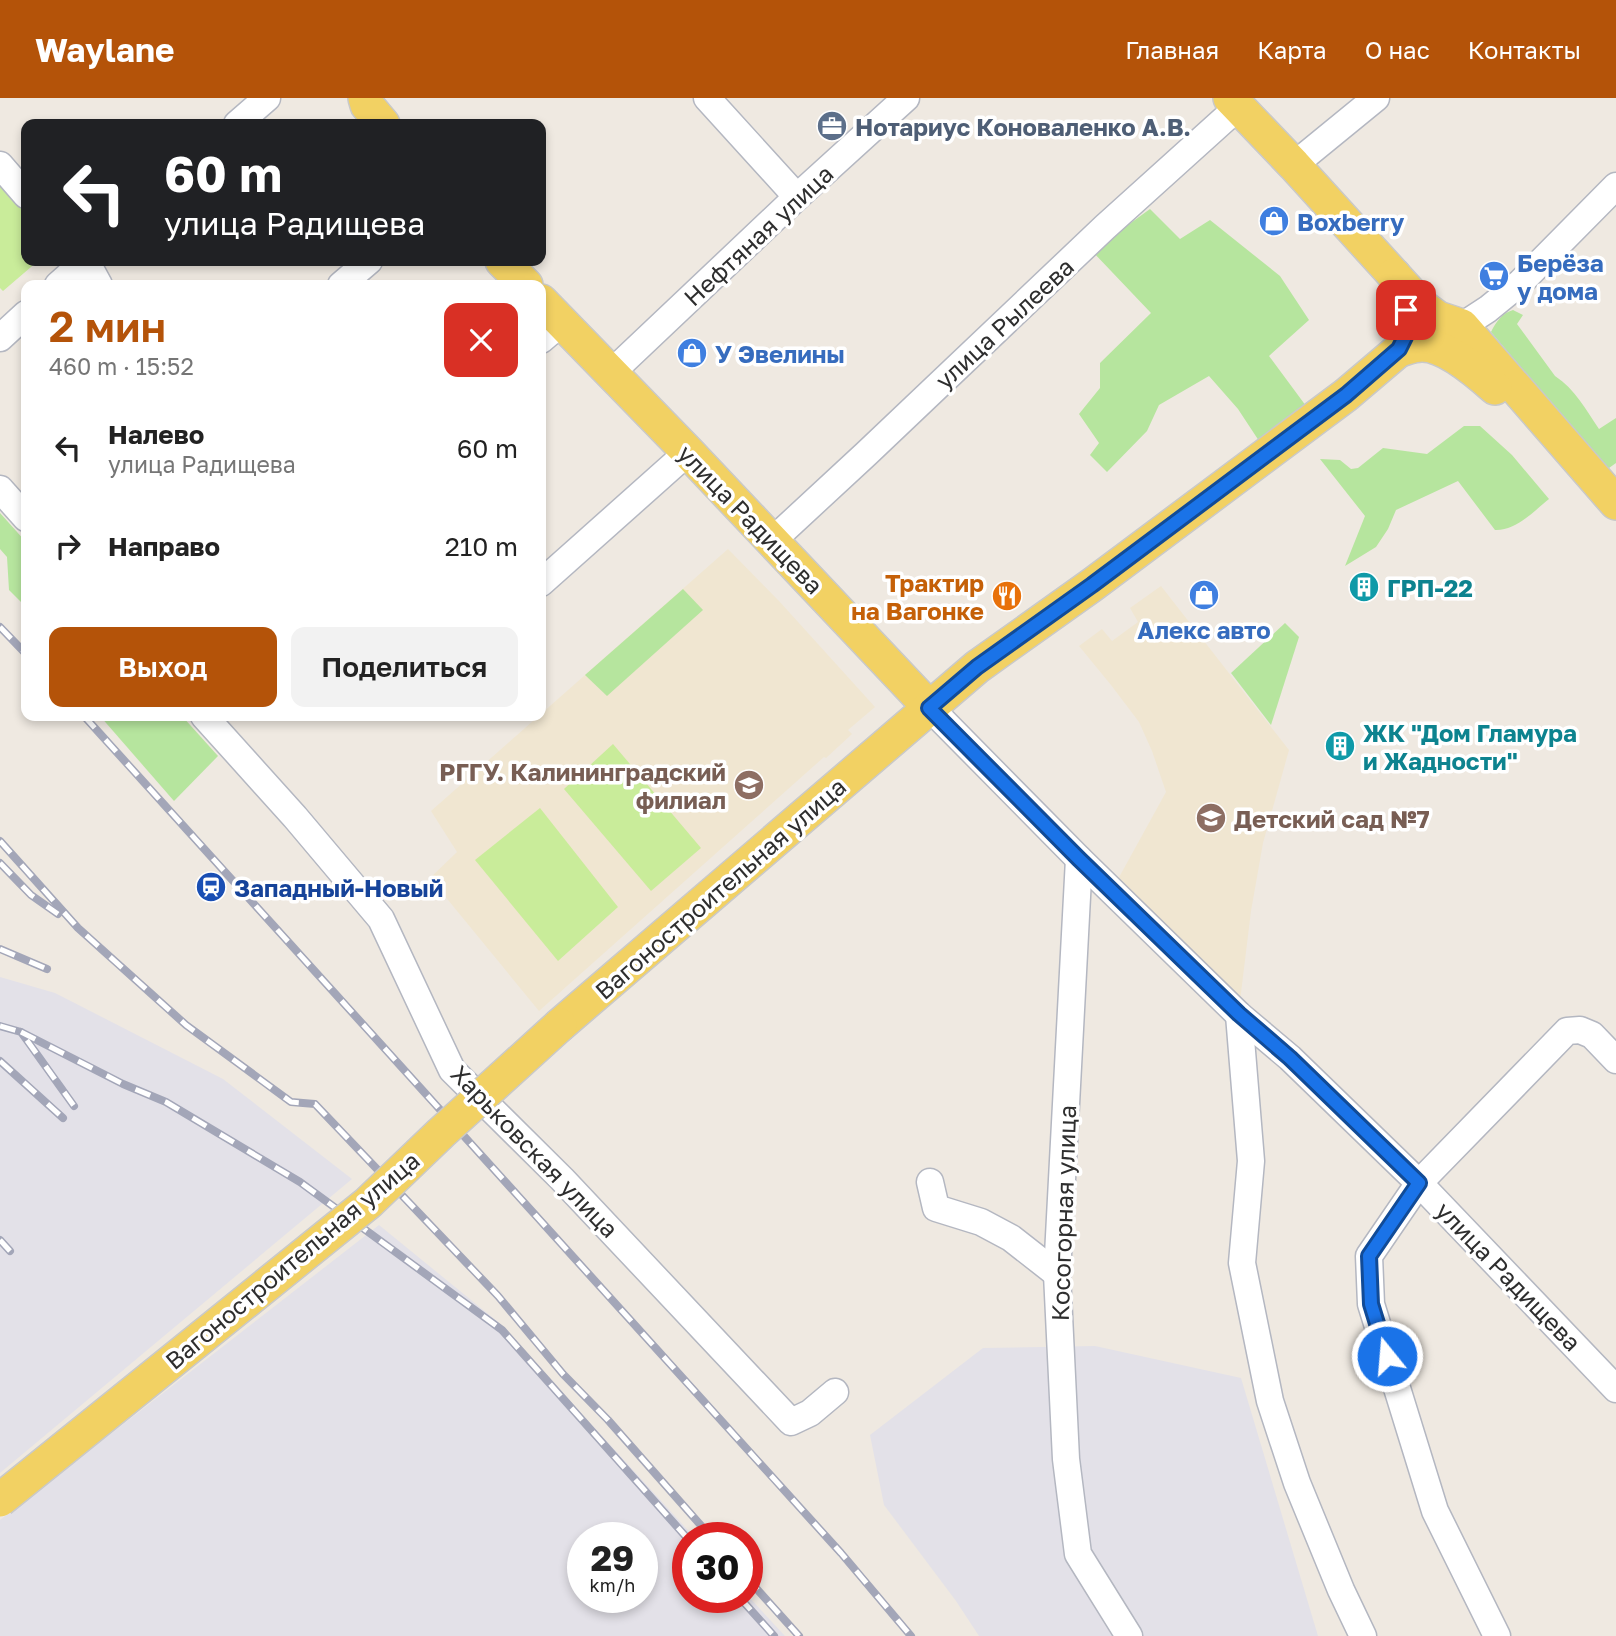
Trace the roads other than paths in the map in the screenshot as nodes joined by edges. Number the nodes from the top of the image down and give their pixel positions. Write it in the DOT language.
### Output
graph roads {
  1 [pos="267,98"];
  2 [pos="365,98"];
  3 [pos="707,98"];
  4 [pos="906,98"];
  5 [pos="1376,98"];
  6 [pos="1234,103"];
  7 [pos="243,119"];
  8 [pos="379,119"];
  9 [pos="0,165"];
  10 [pos="1294,165"];
  11 [pos="1616,186"];
  12 [pos="21,189"];
  13 [pos="797,197"];
  14 [pos="80,266"];
  15 [pos="363,266"];
  16 [pos="507,266"];
  17 [pos="1394,275"];
  18 [pos="64,280"];
  19 [pos="347,280"];
  20 [pos="521,280"];
  21 [pos="21,319"];
  22 [pos="548,321"];
  23 [pos="1462,326"];
  24 [pos="0,338"];
  25 [pos="1399,349"];
  26 [pos="611,373"];
  27 [pos="688,452"];
  28 [pos="0,489"];
  29 [pos="1609,498"];
  30 [pos="21,512"];
  31 [pos="772,541"];
  32 [pos="546,579"];
  33 [pos="929,708"];
  34 [pos="209,721"];
  35 [pos="1079,859"];
  36 [pos="1239,1014"];
  37 [pos="1616,1060"];
  38 [pos="930,1182"];
  39 [pos="1419,1183"];
  40 [pos="1057,1274"];
  41 [pos="1616,1388"];
  42 [pos="835,1392"];
  43 [pos="0,1500"];
  44 [pos="1129,1636"];
  45 [pos="1363,1636"];
  46 [pos="1497,1636"];
  1 -- 7 [label="street"];
  2 -- 8 [label="main road"];
  3 -- 13 [label="street"];
  4 -- 13 [label="street, Нефтяная улица"];
  5 -- 10 [label="street"];
  6 -- 10 [label="main road"];
  6 -- 31 [label="street, улица Рылеева"];
  9 -- 12 [label="street"];
  10 -- 17 [label="main road"];
  11 -- 23 [label="street"];
  13 -- 26 [label="street, Нефтяная улица"];
  14 -- 18 [label="street"];
  15 -- 19 [label="street"];
  16 -- 20 [label="main road"];
  17 -- 23 [label="main road"];
  17 -- 25 [label="main road"];
  21 -- 24 [label="street"];
  22 -- 26 [label="main road, улица Радищева"];
  23 -- 29 [label="main road"];
  25 -- 29 [label="main road"];
  25 -- 33 [label="main road, Вагоностроительная улица"];
  26 -- 27 [label="main road, улица Радищева"];
  27 -- 31 [label="main road, улица Радищева"];
  27 -- 32 [label="street"];
  28 -- 30 [label="street"];
  31 -- 33 [label="main road, улица Радищева"];
  33 -- 35 [label="street, улица Радищева"];
  33 -- 43 [label="main road, Вагоностроительная улица, bridge"];
  34 -- 42 [label="street, Харьковская улица"];
  35 -- 36 [label="street, улица Радищева"];
  35 -- 40 [label="street, Косогорная улица"];
  36 -- 39 [label="street, улица Радищева"];
  36 -- 45 [label="street"];
  37 -- 39 [label="street"];
  38 -- 40 [label="street"];
  39 -- 41 [label="street, улица Радищева"];
  39 -- 46 [label="street"];
  40 -- 44 [label="street, Косогорная улица"];
}
